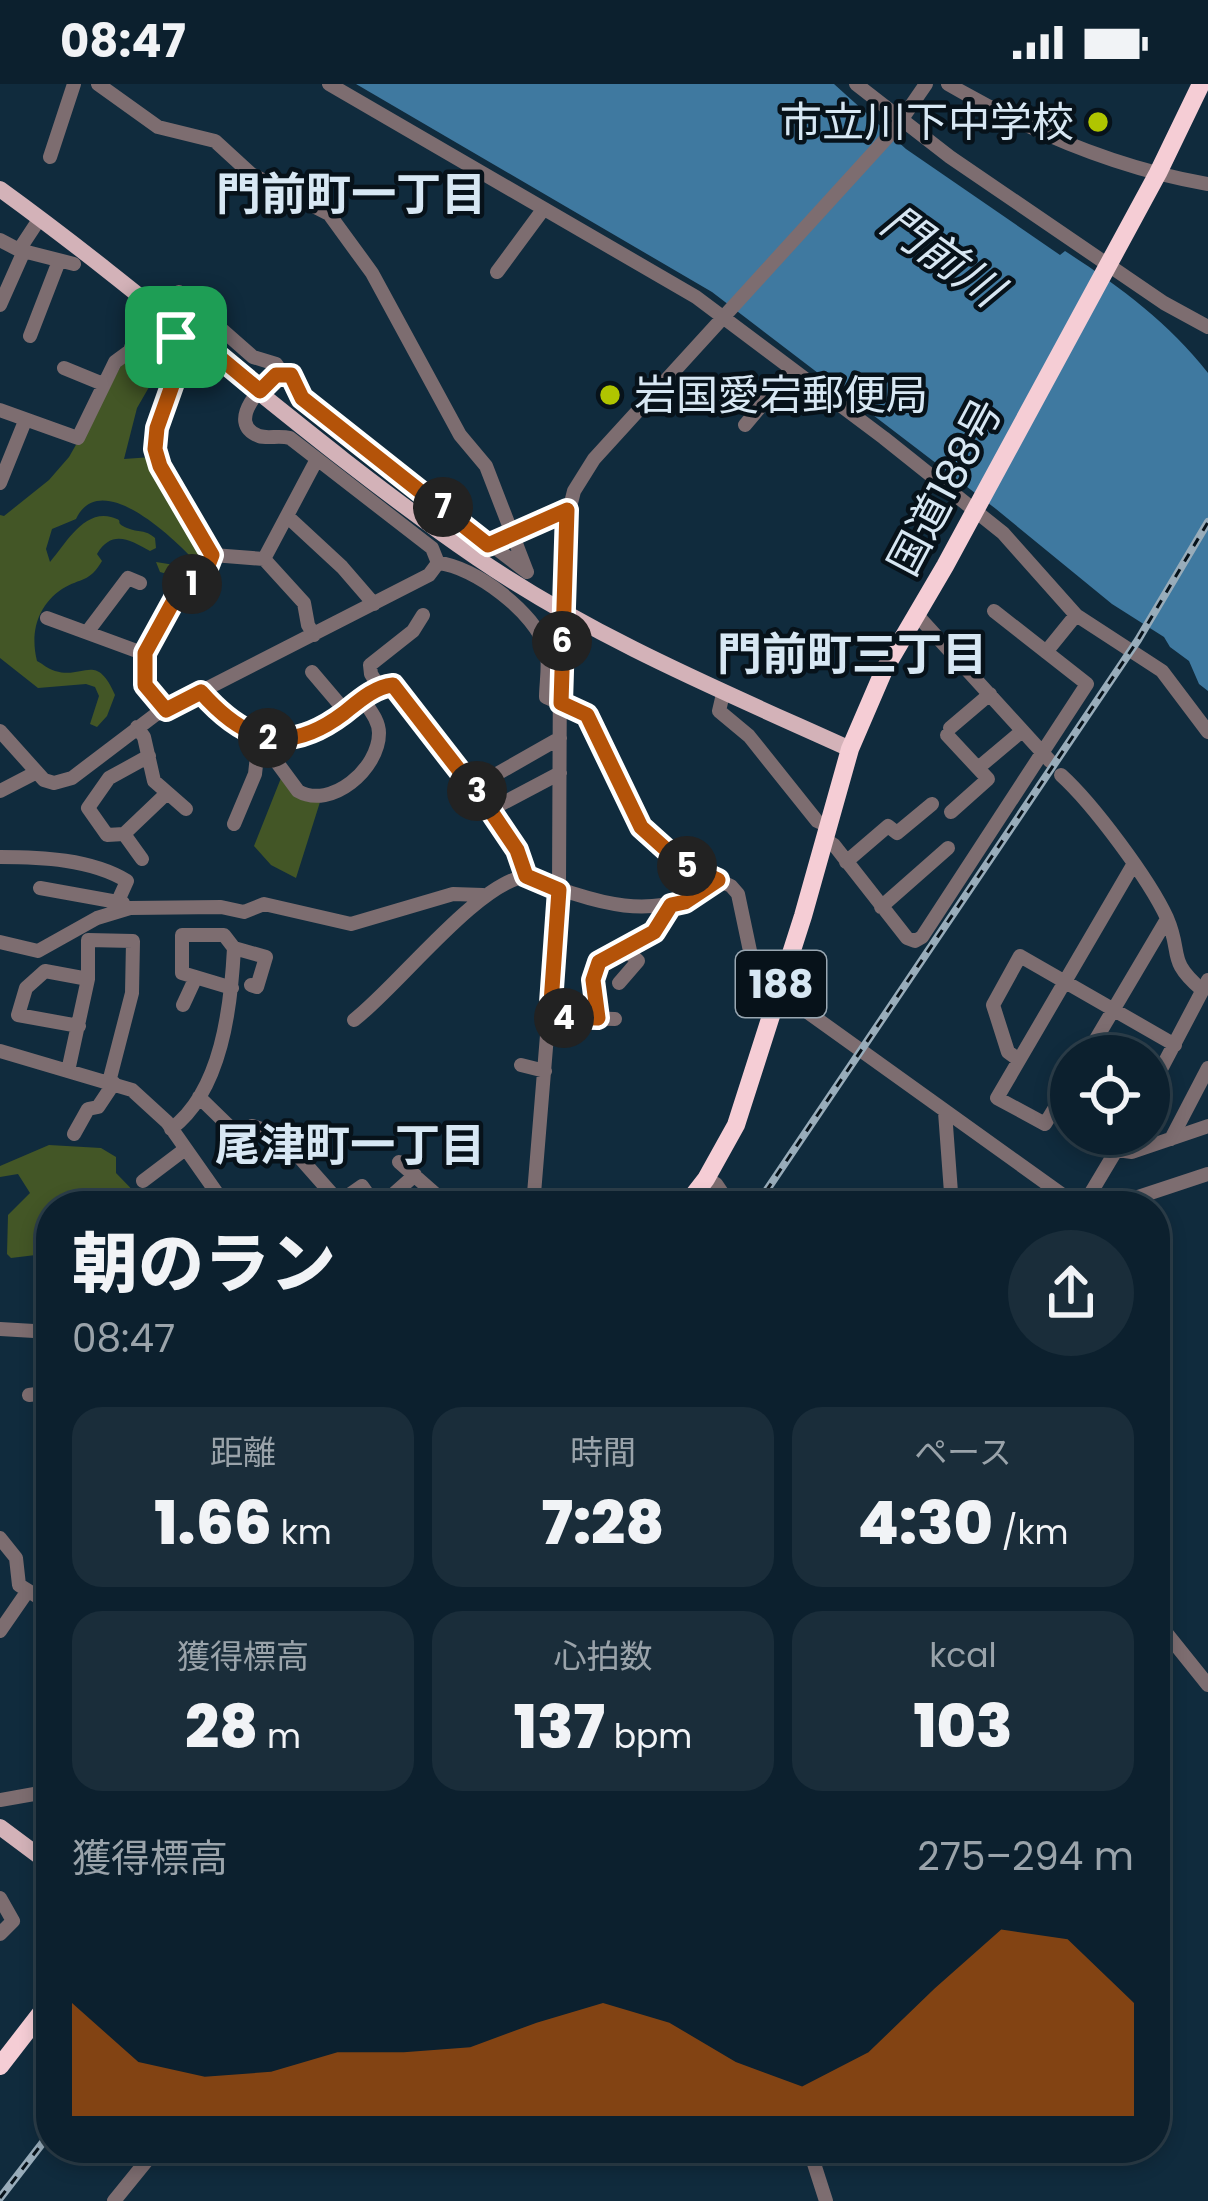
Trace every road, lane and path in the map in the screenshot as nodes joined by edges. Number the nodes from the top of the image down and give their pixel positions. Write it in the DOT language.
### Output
graph roads {
  1 [pos="74,84"];
  2 [pos="98,84"];
  3 [pos="328,84"];
  4 [pos="856,84"];
  5 [pos="868,84"];
  6 [pos="926,84"];
  7 [pos="948,84"];
  8 [pos="1201,84"];
  9 [pos="897,122"];
  10 [pos="50,157"];
  11 [pos="1158,173"];
  12 [pos="1208,184"];
  13 [pos="0,189"];
  14 [pos="542,211"];
  15 [pos="40,218"];
  16 [pos="0,240"];
  17 [pos="21,250"];
  18 [pos="1105,268"];
  19 [pos="497,272"];
  20 [pos="178,292"];
  21 [pos="152,302"];
  22 [pos="0,304"];
  23 [pos="726,315"];
  24 [pos="183,327"];
  25 [pos="1208,327"];
  26 [pos="30,336"];
  27 [pos="64,368"];
  28 [pos="792,369"];
  29 [pos="282,373"];
  30 [pos="103,385"];
  31 [pos="260,391"];
  32 [pos="0,410"];
  33 [pos="25,421"];
  34 [pos="745,425"];
  35 [pos="316,461"];
  36 [pos="0,482"];
  37 [pos="976,507"];
  38 [pos="567,510"];
  39 [pos="288,517"];
  40 [pos="513,535"];
  41 [pos="488,545"];
  42 [pos="212,555"];
  43 [pos="263,559"];
  44 [pos="438,563"];
  45 [pos="140,583"];
  46 [pos="374,604"];
  47 [pos="562,611"];
  48 [pos="994,611"];
  49 [pos="424,615"];
  50 [pos="917,615"];
  51 [pos="1076,616"];
  52 [pos="47,618"];
  53 [pos="88,631"];
  54 [pos="314,635"];
  55 [pos="1046,652"];
  56 [pos="145,653"];
  57 [pos="312,672"];
  58 [pos="380,688"];
  59 [pos="201,692"];
  60 [pos="723,694"];
  61 [pos="990,694"];
  62 [pos="362,698"];
  63 [pos="561,703"];
  64 [pos="166,710"];
  65 [pos="346,712"];
  66 [pos="137,728"];
  67 [pos="0,731"];
  68 [pos="1022,731"];
  69 [pos="1208,732"];
  70 [pos="259,738"];
  71 [pos="560,738"];
  72 [pos="850,749"];
  73 [pos="148,755"];
  74 [pos="1046,757"];
  75 [pos="977,768"];
  76 [pos="35,772"];
  77 [pos="560,773"];
  78 [pos="1061,776"];
  79 [pos="474,787"];
  80 [pos="1,788"];
  81 [pos="167,793"];
  82 [pos="932,804"];
  83 [pos="186,809"];
  84 [pos="490,810"];
  85 [pos="951,812"];
  86 [pos="234,824"];
  87 [pos="826,833"];
  88 [pos="124,834"];
  89 [pos="948,848"];
  90 [pos="0,857"];
  91 [pos="142,859"];
  92 [pos="846,862"];
  93 [pos="1133,865"];
  94 [pos="526,876"];
  95 [pos="718,880"];
  96 [pos="40,888"];
  97 [pos="559,890"];
  98 [pos="483,895"];
  99 [pos="118,901"];
  100 [pos="671,905"];
  101 [pos="881,907"];
  102 [pos="134,908"];
  103 [pos="1167,919"];
  104 [pos="0,942"];
  105 [pos="234,948"];
  106 [pos="625,949"];
  107 [pos="196,977"];
  108 [pos="88,979"];
  109 [pos="1065,982"];
  110 [pos="619,983"];
  111 [pos="251,985"];
  112 [pos="232,988"];
  113 [pos="1202,992"];
  114 [pos="777,995"];
  115 [pos="183,1005"];
  116 [pos="1113,1011"];
  117 [pos="1208,1016"];
  118 [pos="550,1017"];
  119 [pos="598,1018"];
  120 [pos="615,1019"];
  121 [pos="354,1020"];
  122 [pos="79,1026"];
  123 [pos="1099,1035"];
  124 [pos="1175,1045"];
  125 [pos="0,1051"];
  126 [pos="1170,1054"];
  127 [pos="1019,1060"];
  128 [pos="521,1065"];
  129 [pos="1208,1069"];
  130 [pos="68,1071"];
  131 [pos="544,1071"];
  132 [pos="112,1083"];
  133 [pos="199,1097"];
  134 [pos="946,1112"];
  135 [pos="1050,1116"];
  136 [pos="1208,1126"];
  137 [pos="171,1129"];
  138 [pos="74,1134"];
  139 [pos="1172,1139"];
  140 [pos="184,1150"];
  141 [pos="1114,1155"];
  142 [pos="399,1162"];
  143 [pos="1208,1174"];
  144 [pos="415,1175"];
  145 [pos="706,1179"];
  146 [pos="143,1181"];
  147 [pos="215,1191"];
  148 [pos="329,1191"];
  149 [pos="396,1191"];
  150 [pos="432,1191"];
  151 [pos="534,1191"];
  152 [pos="697,1191"];
  153 [pos="721,1191"];
  154 [pos="951,1191"];
  155 [pos="1059,1191"];
  156 [pos="1090,1191"];
  157 [pos="1156,1191"];
  158 [pos="0,1329"];
  159 [pos="36,1331"];
  160 [pos="36,1394"];
  161 [pos="29,1395"];
  162 [pos="0,1538"];
  163 [pos="36,1596"];
  164 [pos="36,1601"];
  165 [pos="0,1631"];
  166 [pos="1170,1637"];
  167 [pos="1203,1678"];
  168 [pos="36,1794"];
  169 [pos="0,1800"];
  170 [pos="2,1834"];
  171 [pos="36,1856"];
  172 [pos="0,1898"];
  173 [pos="0,1934"];
  174 [pos="36,2019"];
  175 [pos="0,2066"];
  176 [pos="145,2163"];
  177 [pos="814,2163"];
  178 [pos="114,2201"];
  179 [pos="826,2201"];
  1 -- 10 [label="street"];
  2 -- 40 [label="street"];
  3 -- 14 [label="street"];
  4 -- 9 [label="street"];
  5 -- 9 [label="street"];
  6 -- 9 [label="street"];
  7 -- 11 [label="street"];
  8 -- 11 [label="highway, 国道188号 / 188"];
  9 -- 18 [label="street"];
  9 -- 23 [label="street"];
  11 -- 12 [label="street"];
  11 -- 18 [label="highway, 国道188号 / 188"];
  13 -- 15 [label="main road"];
  14 -- 19 [label="street"];
  14 -- 23 [label="street"];
  15 -- 17 [label="street"];
  15 -- 21 [label="main road"];
  16 -- 17 [label="street"];
  17 -- 22 [label="street"];
  17 -- 26 [label="street"];
  18 -- 25 [label="street"];
  18 -- 37 [label="highway, 国道188号 / 188"];
  20 -- 29 [label="street"];
  21 -- 24 [label="main road"];
  21 -- 30 [label="street"];
  23 -- 28 [label="street"];
  23 -- 38 [label="street"];
  24 -- 31 [label="main road"];
  24 -- 42 [label="street"];
  27 -- 30 [label="street"];
  28 -- 34 [label="street"];
  28 -- 37 [label="street"];
  29 -- 31 [label="street"];
  29 -- 41 [label="street"];
  30 -- 33 [label="street"];
  31 -- 35 [label="street"];
  31 -- 47 [label="main road"];
  32 -- 33 [label="street"];
  33 -- 36 [label="street"];
  35 -- 39 [label="street"];
  35 -- 44 [label="street"];
  37 -- 50 [label="highway, 国道188号 / 188"];
  37 -- 51 [label="street"];
  38 -- 40 [label="street"];
  38 -- 47 [label="street"];
  39 -- 43 [label="street"];
  39 -- 46 [label="street"];
  40 -- 41 [label="street"];
  40 -- 41 [label="street"];
  42 -- 43 [label="street"];
  42 -- 56 [label="street"];
  43 -- 54 [label="street"];
  44 -- 46 [label="street"];
  44 -- 63 [label="street"];
  45 -- 53 [label="street"];
  46 -- 54 [label="street"];
  47 -- 60 [label="main road"];
  47 -- 63 [label="street"];
  48 -- 55 [label="street"];
  49 -- 58 [label="street"];
  50 -- 61 [label="street"];
  50 -- 72 [label="highway, 国道188号 / 188"];
  51 -- 55 [label="street"];
  51 -- 69 [label="street"];
  52 -- 53 [label="street"];
  53 -- 56 [label="street"];
  54 -- 59 [label="street"];
  55 -- 74 [label="street"];
  56 -- 64 [label="street"];
  57 -- 65 [label="street"];
  58 -- 62 [label="street"];
  58 -- 79 [label="street"];
  59 -- 64 [label="street"];
  59 -- 70 [label="street"];
  60 -- 72 [label="main road"];
  60 -- 87 [label="street"];
  61 -- 68 [label="street"];
  61 -- 75 [label="street"];
  62 -- 65 [label="street"];
  62 -- 70 [label="street"];
  63 -- 71 [label="street"];
  63 -- 95 [label="street"];
  64 -- 66 [label="street"];
  65 -- 70 [label="street"];
  66 -- 73 [label="street"];
  66 -- 76 [label="street"];
  67 -- 76 [label="street"];
  68 -- 74 [label="street"];
  68 -- 75 [label="street"];
  70 -- 86 [label="street"];
  71 -- 77 [label="street"];
  71 -- 79 [label="street"];
  72 -- 87 [label="highway, 国道188号 / 188"];
  73 -- 81 [label="street"];
  73 -- 88 [label="street"];
  74 -- 101 [label="street"];
  75 -- 85 [label="street"];
  76 -- 80 [label="street"];
  77 -- 84 [label="street"];
  77 -- 97 [label="street"];
  78 -- 93 [label="street"];
  79 -- 84 [label="street"];
  81 -- 83 [label="street"];
  81 -- 88 [label="street"];
  82 -- 92 [label="street"];
  84 -- 94 [label="street"];
  87 -- 92 [label="street"];
  87 -- 114 [label="highway, 国道188号 / 188"];
  88 -- 91 [label="street"];
  89 -- 101 [label="street"];
  90 -- 99 [label="street"];
  92 -- 101 [label="street"];
  93 -- 103 [label="street"];
  93 -- 109 [label="street"];
  94 -- 97 [label="street"];
  94 -- 98 [label="street"];
  95 -- 100 [label="street"];
  95 -- 114 [label="street"];
  96 -- 99 [label="street"];
  97 -- 100 [label="street"];
  97 -- 118 [label="street"];
  98 -- 102 [label="street"];
  98 -- 121 [label="street"];
  99 -- 102 [label="street"];
  100 -- 106 [label="street"];
  102 -- 104 [label="street"];
  103 -- 113 [label="street"];
  103 -- 116 [label="street"];
  105 -- 107 [label="street"];
  105 -- 111 [label="street"];
  105 -- 112 [label="street"];
  106 -- 110 [label="street"];
  106 -- 119 [label="street"];
  107 -- 112 [label="street"];
  107 -- 115 [label="street"];
  108 -- 122 [label="street"];
  108 -- 122 [label="street"];
  108 -- 132 [label="street"];
  109 -- 116 [label="street"];
  109 -- 127 [label="street"];
  109 -- 127 [label="street"];
  112 -- 133 [label="street"];
  113 -- 117 [label="street"];
  113 -- 124 [label="street"];
  114 -- 134 [label="street"];
  114 -- 145 [label="highway, 国道188号 / 188"];
  116 -- 123 [label="street"];
  116 -- 124 [label="street"];
  118 -- 119 [label="street"];
  118 -- 131 [label="street"];
  119 -- 120 [label="street"];
  122 -- 130 [label="street"];
  124 -- 126 [label="street"];
  125 -- 130 [label="street"];
  127 -- 135 [label="street"];
  128 -- 131 [label="street"];
  129 -- 139 [label="street"];
  130 -- 132 [label="street"];
  131 -- 151 [label="street"];
  132 -- 137 [label="street"];
  132 -- 138 [label="street"];
  133 -- 137 [label="street"];
  133 -- 148 [label="street"];
  134 -- 154 [label="street"];
  134 -- 155 [label="street"];
  136 -- 139 [label="street"];
  137 -- 140 [label="street"];
  140 -- 146 [label="street"];
  140 -- 147 [label="street"];
  141 -- 156 [label="street"];
  142 -- 144 [label="street"];
  143 -- 157 [label="street"];
  144 -- 149 [label="street"];
  144 -- 150 [label="street"];
  145 -- 152 [label="highway, 国道188号 / 188"];
  145 -- 153 [label="street"];
  158 -- 159 [label="street"];
  160 -- 161 [label="street"];
  162 -- 163 [label="street"];
  164 -- 165 [label="street"];
  166 -- 167 [label="street"];
  168 -- 169 [label="street"];
  170 -- 171 [label="main road"];
  172 -- 173 [label="street"];
  174 -- 175 [label="highway"];
  176 -- 178 [label="street"];
  177 -- 179 [label="street"];
}
